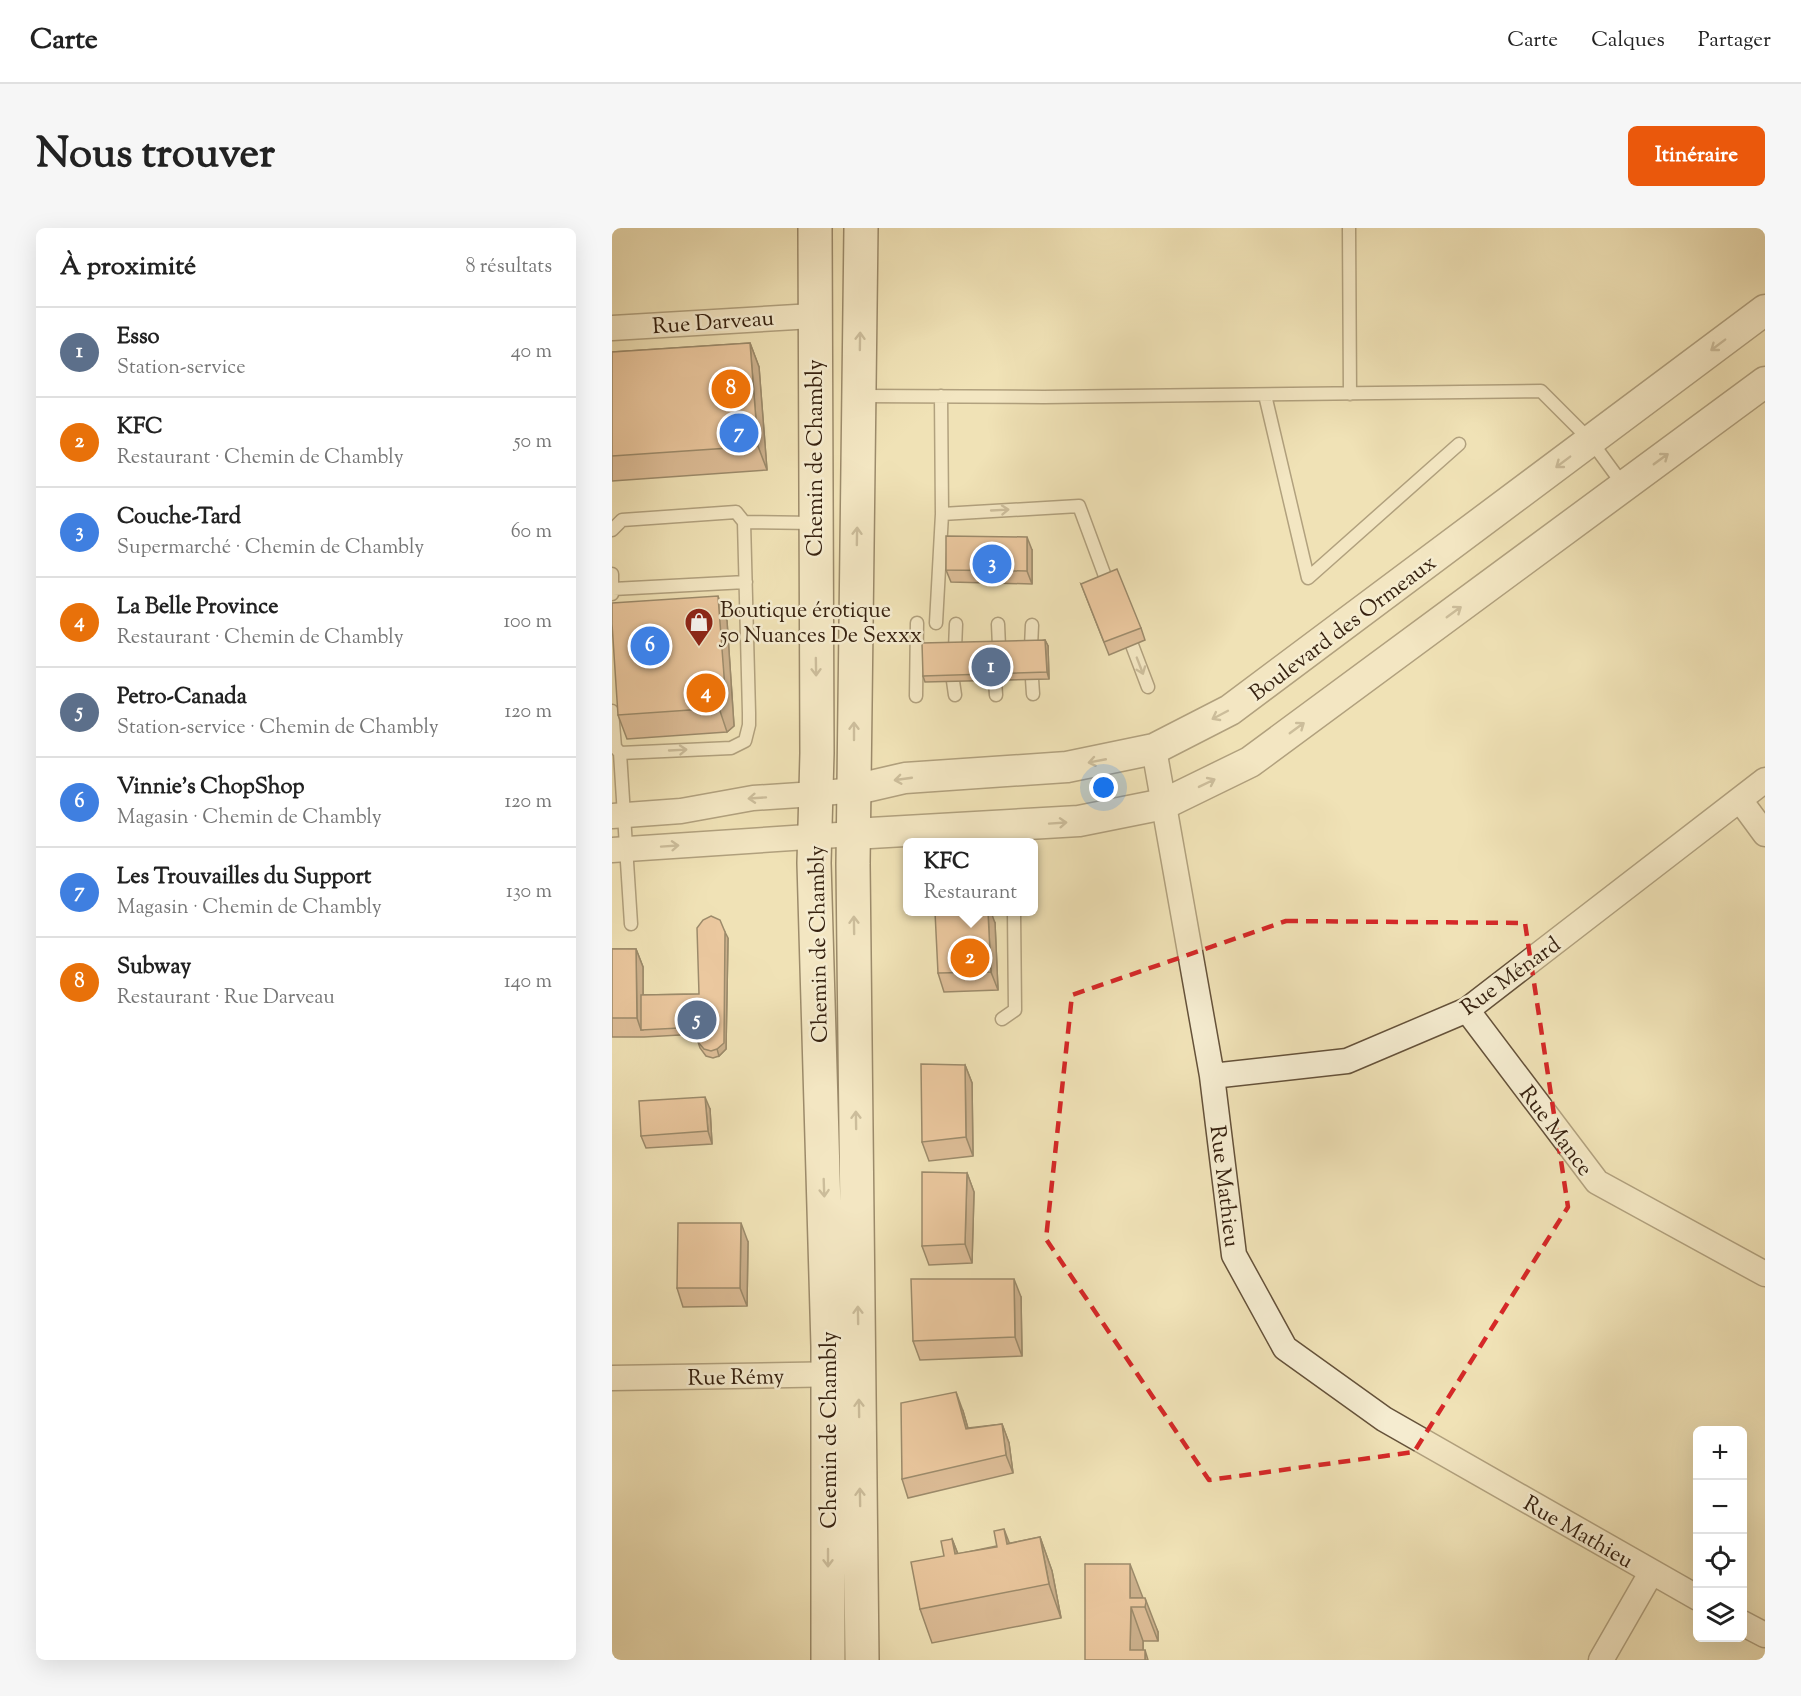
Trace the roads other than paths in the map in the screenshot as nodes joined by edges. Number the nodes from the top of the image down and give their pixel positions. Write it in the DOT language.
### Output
graph roads {
  1 [pos="814,228"];
  2 [pos="861,228"];
  3 [pos="1349,228"];
  4 [pos="1765,310"];
  5 [pos="813,316"];
  6 [pos="612,328"];
  7 [pos="1765,382"];
  8 [pos="1350,394"];
  9 [pos="1265,395"];
  10 [pos="859,396"];
  11 [pos="941,396"];
  12 [pos="1591,441"];
  13 [pos="1459,444"];
  14 [pos="1624,486"];
  15 [pos="942,514"];
  16 [pos="744,522"];
  17 [pos="814,523"];
  18 [pos="612,530"];
  19 [pos="612,574"];
  20 [pos="746,582"];
  21 [pos="1109,587"];
  22 [pos="613,592"];
  23 [pos="917,623"];
  24 [pos="936,623"];
  25 [pos="956,624"];
  26 [pos="998,624"];
  27 [pos="1032,625"];
  28 [pos="1132,645"];
  29 [pos="999,647"];
  30 [pos="1031,647"];
  31 [pos="955,649"];
  32 [pos="1032,679"];
  33 [pos="995,680"];
  34 [pos="953,681"];
  35 [pos="1148,687"];
  36 [pos="1033,694"];
  37 [pos="955,695"];
  38 [pos="996,695"];
  39 [pos="916,696"];
  40 [pos="612,711"];
  41 [pos="1154,749"];
  42 [pos="620,753"];
  43 [pos="1765,780"];
  44 [pos="853,790"];
  45 [pos="815,794"];
  46 [pos="1740,800"];
  47 [pos="1164,804"];
  48 [pos="618,816"];
  49 [pos="853,834"];
  50 [pos="1765,834"];
  51 [pos="814,835"];
  52 [pos="620,850"];
  53 [pos="1014,916"];
  54 [pos="630,924"];
  55 [pos="1467,1010"];
  56 [pos="1002,1019"];
  57 [pos="1212,1076"];
  58 [pos="1765,1274"];
  59 [pos="844,1374"];
  60 [pos="612,1378"];
  61 [pos="1651,1573"];
  62 [pos="1693,1595"];
  63 [pos="1747,1625"];
  64 [pos="1765,1635"];
  65 [pos="828,1660"];
  66 [pos="862,1660"];
  67 [pos="1601,1660"];
  1 -- 5 [label="main road, Chemin de Chambly"];
  10 -- 2 [label="main road, Chemin de Chambly, one-way"];
  3 -- 8 [label="lane"];
  4 -- 12 [label="street, Boulevard des Ormeaux, one-way"];
  5 -- 6 [label="street, Rue Darveau"];
  5 -- 17 [label="main road, Chemin de Chambly"];
  14 -- 7 [label="street, one-way"];
  8 -- 9 [label="lane"];
  8 -- 12 [label="lane"];
  9 -- 11 [label="lane"];
  9 -- 13 [label="lane"];
  10 -- 11 [label="lane"];
  44 -- 10 [label="main road, Chemin de Chambly, one-way"];
  11 -- 15 [label="lane"];
  12 -- 14 [label="lane"];
  12 -- 41 [label="street, Boulevard des Ormeaux, one-way"];
  47 -- 14 [label="street, one-way"];
  15 -- 21 [label="lane, one-way"];
  15 -- 24 [label="lane"];
  16 -- 17 [label="lane"];
  16 -- 18 [label="lane"];
  16 -- 20 [label="lane"];
  17 -- 45 [label="main road, Chemin de Chambly, one-way"];
  19 -- 22 [label="lane"];
  20 -- 22 [label="lane"];
  42 -- 20 [label="lane, one-way"];
  23 -- 39 [label="lane"];
  25 -- 31 [label="lane"];
  26 -- 29 [label="lane"];
  27 -- 30 [label="lane"];
  28 -- 35 [label="lane, one-way"];
  32 -- 36 [label="lane"];
  33 -- 38 [label="lane"];
  34 -- 37 [label="lane"];
  40 -- 42 [label="lane"];
  41 -- 44 [label="street, Boulevard des Ormeaux, one-way"];
  41 -- 47 [label="street, Rue Mathieu"];
  42 -- 48 [label="lane"];
  43 -- 46 [label="street, Rue Ménard"];
  44 -- 45 [label="street"];
  44 -- 49 [label="main road, Chemin de Chambly"];
  45 -- 48 [label="street, one-way"];
  45 -- 51 [label="main road, Chemin de Chambly"];
  46 -- 50 [label="street"];
  46 -- 55 [label="street, Rue Ménard"];
  49 -- 47 [label="street, one-way"];
  47 -- 57 [label="street, Rue Mathieu"];
  48 -- 52 [label="lane"];
  49 -- 51 [label="street"];
  59 -- 49 [label="main road, Chemin de Chambly, one-way"];
  52 -- 51 [label="street, one-way"];
  51 -- 59 [label="main road, Chemin de Chambly, one-way"];
  52 -- 54 [label="lane"];
  53 -- 56 [label="lane"];
  55 -- 57 [label="street, Rue Ménard"];
  55 -- 58 [label="street, Rue Mance"];
  57 -- 61 [label="street, Rue Mathieu"];
  59 -- 60 [label="street, Rue Rémy"];
  59 -- 65 [label="main road, Chemin de Chambly, one-way"];
  66 -- 59 [label="main road, Chemin de Chambly, one-way"];
  61 -- 62 [label="street, Rue Mathieu"];
  61 -- 67 [label="street"];
  63 -- 64 [label="street"];
}
